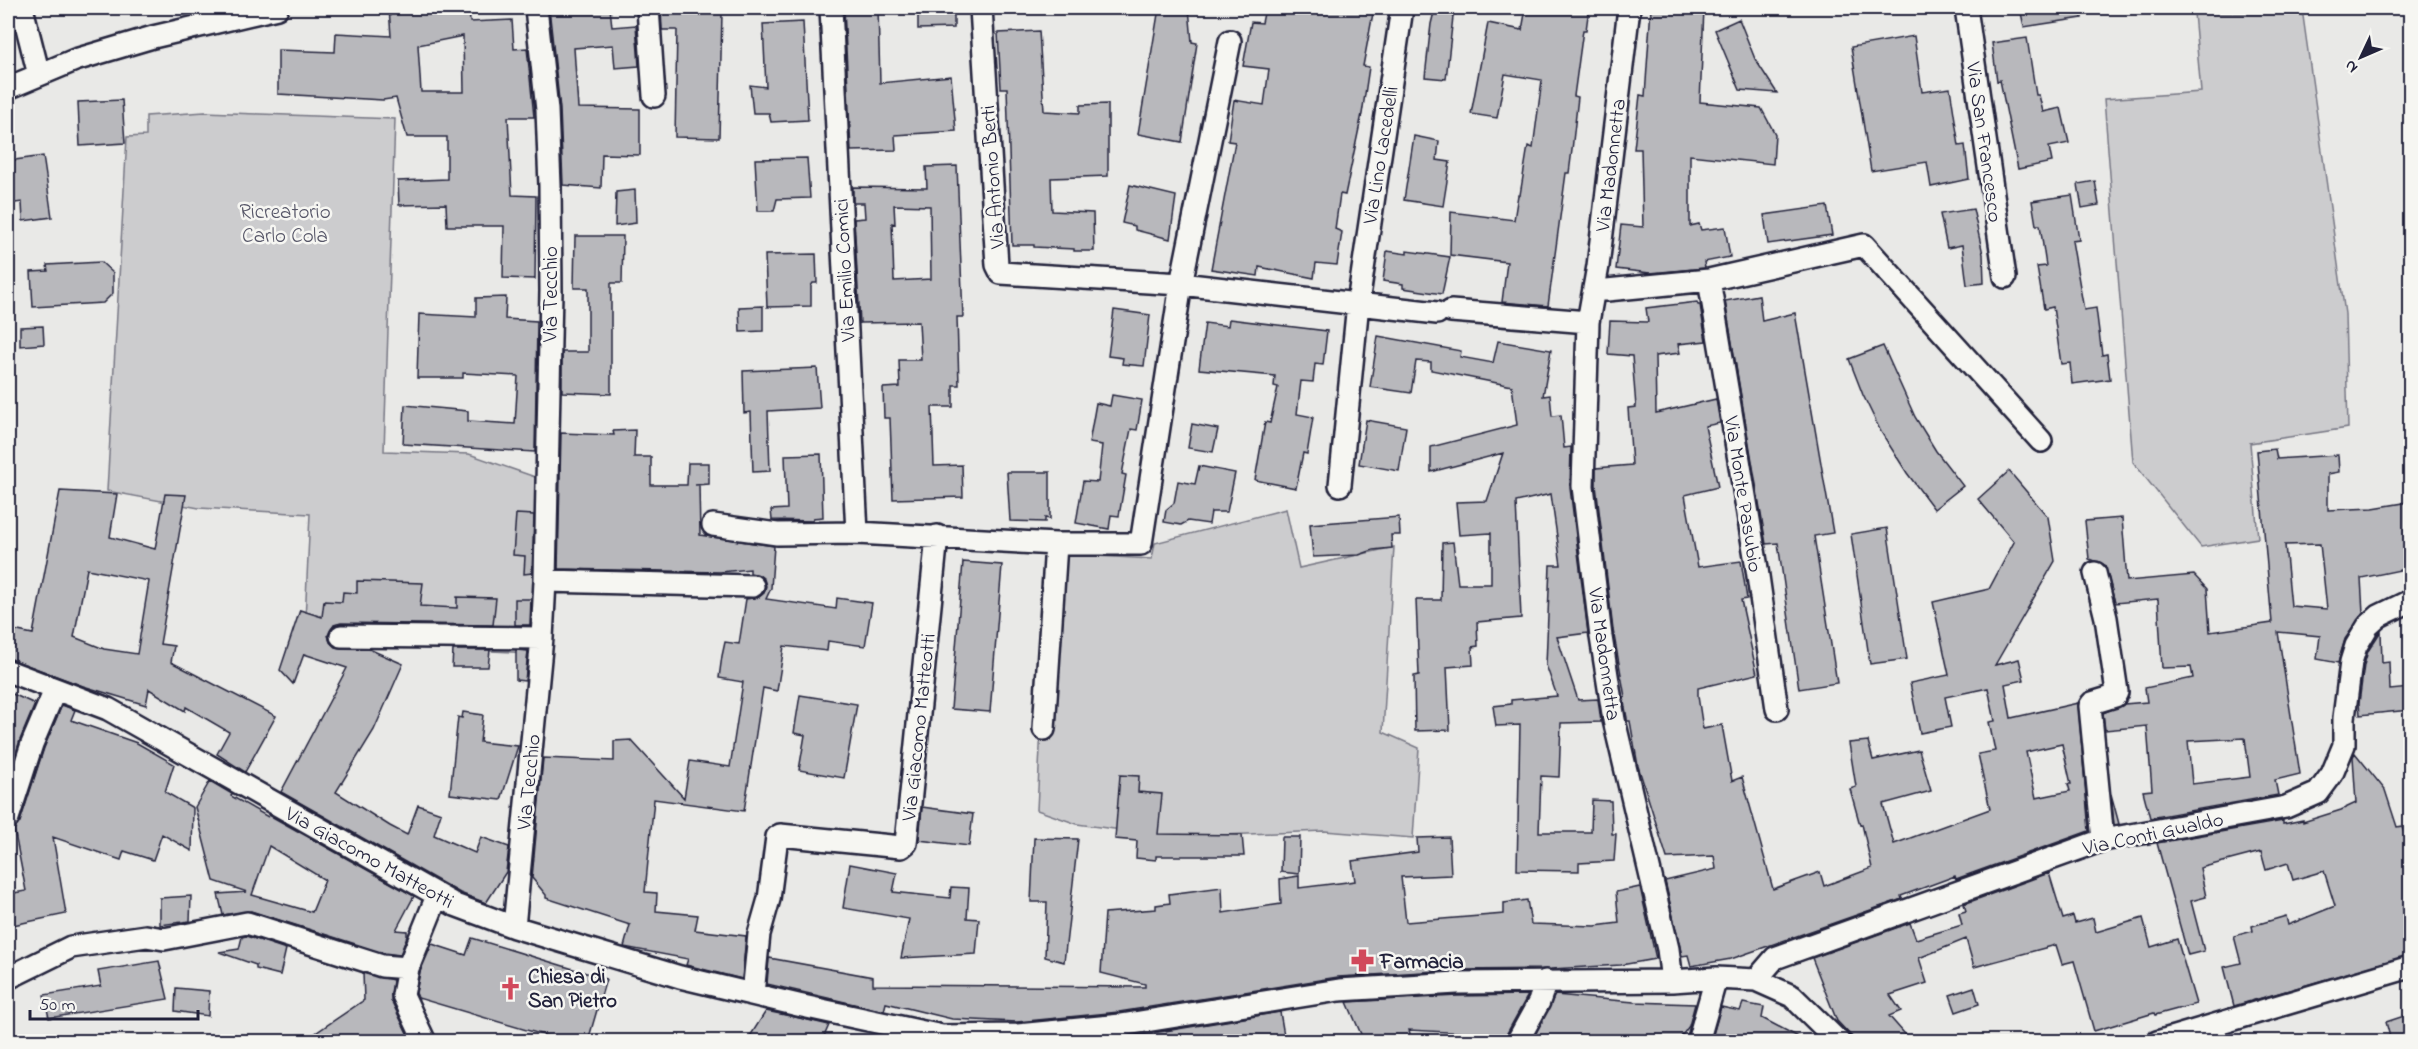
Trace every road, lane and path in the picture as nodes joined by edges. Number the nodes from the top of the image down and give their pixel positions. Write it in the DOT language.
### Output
graph roads {
  1 [pos="22,8"];
  2 [pos="277,8"];
  3 [pos="536,8"];
  4 [pos="648,8"];
  5 [pos="831,8"];
  6 [pos="981,8"];
  7 [pos="1402,8"];
  8 [pos="1629,8"];
  9 [pos="1966,8"];
  10 [pos="1230,41"];
  11 [pos="39,75"];
  12 [pos="8,88"];
  13 [pos="654,96"];
  14 [pos="2005,277"];
  15 [pos="1709,280"];
  16 [pos="1181,284"];
  17 [pos="1594,289"];
  18 [pos="1358,303"];
  19 [pos="1588,322"];
  20 [pos="2041,441"];
  21 [pos="1340,485"];
  22 [pos="713,525"];
  23 [pos="857,533"];
  24 [pos="937,536"];
  25 [pos="1056,544"];
  26 [pos="2095,573"];
  27 [pos="544,581"];
  28 [pos="753,586"];
  29 [pos="2410,602"];
  30 [pos="341,636"];
  31 [pos="542,638"];
  32 [pos="8,671"];
  33 [pos="55,690"];
  34 [pos="1777,709"];
  35 [pos="1044,729"];
  36 [pos="8,818"];
  37 [pos="2103,840"];
  38 [pos="437,896"];
  39 [pos="514,927"];
  40 [pos="2410,967"];
  41 [pos="408,968"];
  42 [pos="8,978"];
  43 [pos="1716,978"];
  44 [pos="1756,980"];
  45 [pos="1546,981"];
  46 [pos="1672,981"];
  47 [pos="753,994"];
  48 [pos="2215,1034"];
  49 [pos="912,1036"];
  50 [pos="945,1039"];
  51 [pos="425,1041"];
  52 [pos="1517,1041"];
  53 [pos="1698,1041"];
  54 [pos="1839,1041"];
  55 [pos="2157,1041"];
  1 -- 11 [label="street"];
  2 -- 11 [label="street"];
  3 -- 27 [label="street, Via Tecchio"];
  4 -- 13 [label="street"];
  5 -- 23 [label="street, Via Emilio Comici"];
  6 -- 16 [label="street, Via Antonio Berti"];
  7 -- 18 [label="street, Via Lino Lacedelli"];
  8 -- 17 [label="street, Via Madonnetta"];
  9 -- 14 [label="street, Via San Francesco"];
  10 -- 16 [label="street"];
  11 -- 12 [label="street"];
  15 -- 17 [label="street"];
  15 -- 20 [label="street"];
  15 -- 34 [label="street, Via Monte Pasubio"];
  16 -- 18 [label="street"];
  16 -- 25 [label="street"];
  17 -- 19 [label="street, Via Madonnetta"];
  18 -- 19 [label="street"];
  18 -- 21 [label="street, Via Lino Lacedelli"];
  19 -- 46 [label="street, Via Madonnetta"];
  22 -- 23 [label="street"];
  23 -- 24 [label="street"];
  24 -- 25 [label="street"];
  24 -- 47 [label="street, Via Giacomo Matteotti"];
  25 -- 35 [label="street"];
  26 -- 37 [label="street"];
  27 -- 28 [label="street"];
  27 -- 31 [label="street, Via Tecchio"];
  29 -- 37 [label="street, Via Conti Gualdo"];
  30 -- 31 [label="street"];
  31 -- 39 [label="street, Via Tecchio"];
  32 -- 33 [label="street, Via Giacomo Matteotti"];
  33 -- 36 [label="street"];
  33 -- 38 [label="street, Via Giacomo Matteotti"];
  37 -- 44 [label="street, Via Conti Gualdo"];
  38 -- 39 [label="street, Via Giacomo Matteotti"];
  38 -- 41 [label="street"];
  39 -- 47 [label="street, Via Giacomo Matteotti"];
  40 -- 48 [label="street"];
  41 -- 42 [label="street"];
  41 -- 51 [label="street"];
  43 -- 44 [label="street, Via Giacomo Matteotti"];
  43 -- 46 [label="street, Via Giacomo Matteotti"];
  43 -- 53 [label="street"];
  44 -- 54 [label="street"];
  45 -- 46 [label="street, Via Giacomo Matteotti"];
  45 -- 50 [label="street, Via Giacomo Matteotti"];
  45 -- 52 [label="street"];
  47 -- 49 [label="street, Via Giacomo Matteotti"];
  48 -- 55 [label="street"];
  49 -- 50 [label="street, Via Giacomo Matteotti"];
}
